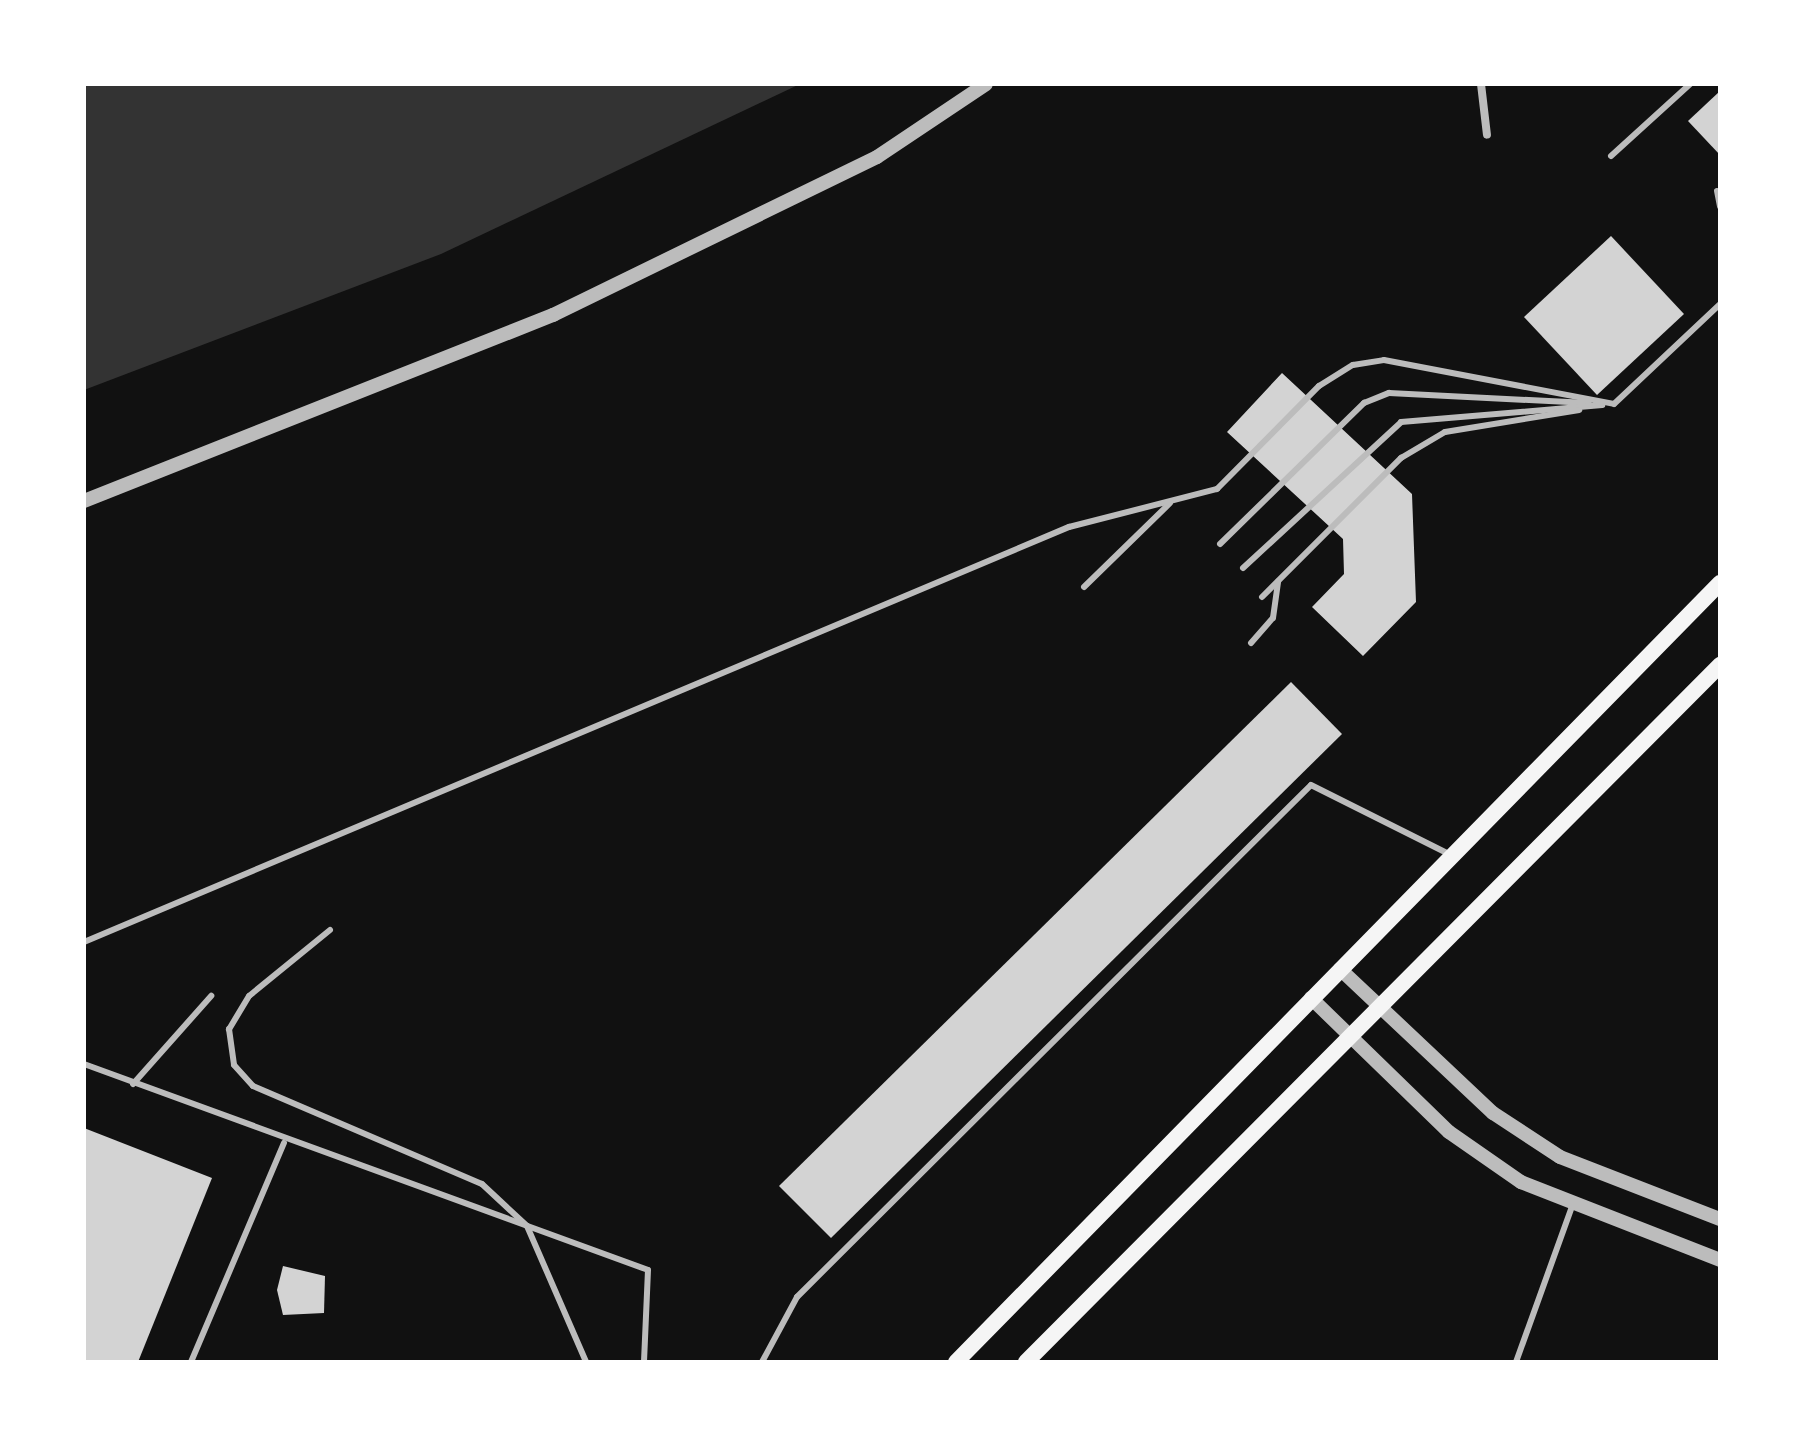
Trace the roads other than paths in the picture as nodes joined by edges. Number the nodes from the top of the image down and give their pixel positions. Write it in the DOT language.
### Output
graph roads {
  1 [pos="986,84"];
  2 [pos="1481,84"];
  3 [pos="1690,84"];
  4 [pos="1487,135"];
  5 [pos="1611,156"];
  6 [pos="1717,191"];
  7 [pos="1720,207"];
  8 [pos="1720,304"];
  9 [pos="1614,404"];
  10 [pos="1173,500"];
  11 [pos="84,501"];
  12 [pos="1220,544"];
  13 [pos="1243,568"];
  14 [pos="1278,581"];
  15 [pos="1720,583"];
  16 [pos="1084,587"];
  17 [pos="1262,597"];
  18 [pos="1251,643"];
  19 [pos="1720,665"];
  20 [pos="1451,855"];
  21 [pos="330,930"];
  22 [pos="84,942"];
  23 [pos="1340,969"];
  24 [pos="211,996"];
  25 [pos="1311,998"];
  26 [pos="1380,1006"];
  27 [pos="1351,1036"];
  28 [pos="84,1064"];
  29 [pos="133,1084"];
  30 [pos="284,1143"];
  31 [pos="1573,1203"];
  32 [pos="1720,1219"];
  33 [pos="527,1226"];
  34 [pos="1720,1260"];
  35 [pos="191,1362"];
  36 [pos="586,1362"];
  37 [pos="644,1362"];
  38 [pos="762,1362"];
  39 [pos="956,1362"];
  40 [pos="1026,1362"];
  41 [pos="1516,1362"];
  1 -- 11 [label="street"];
  2 -- 4 [label="street"];
  3 -- 5 [label="lane"];
  6 -- 7 [label="lane"];
  8 -- 9 [label="lane"];
  9 -- 10 [label="lane"];
  9 -- 12 [label="lane"];
  9 -- 13 [label="lane"];
  9 -- 14 [label="lane"];
  10 -- 16 [label="lane"];
  10 -- 22 [label="lane"];
  14 -- 17 [label="lane"];
  14 -- 18 [label="lane"];
  15 -- 20 [label="main road"];
  19 -- 26 [label="main road"];
  20 -- 23 [label="main road"];
  20 -- 38 [label="lane"];
  21 -- 33 [label="lane"];
  23 -- 25 [label="main road"];
  23 -- 26 [label="street"];
  24 -- 29 [label="lane"];
  25 -- 27 [label="street"];
  25 -- 39 [label="main road"];
  26 -- 27 [label="main road"];
  26 -- 32 [label="street"];
  27 -- 31 [label="street"];
  27 -- 40 [label="main road"];
  28 -- 29 [label="lane"];
  29 -- 30 [label="lane"];
  30 -- 33 [label="lane"];
  30 -- 35 [label="lane"];
  31 -- 34 [label="street"];
  31 -- 41 [label="lane"];
  33 -- 36 [label="lane"];
  33 -- 37 [label="lane"];
}
